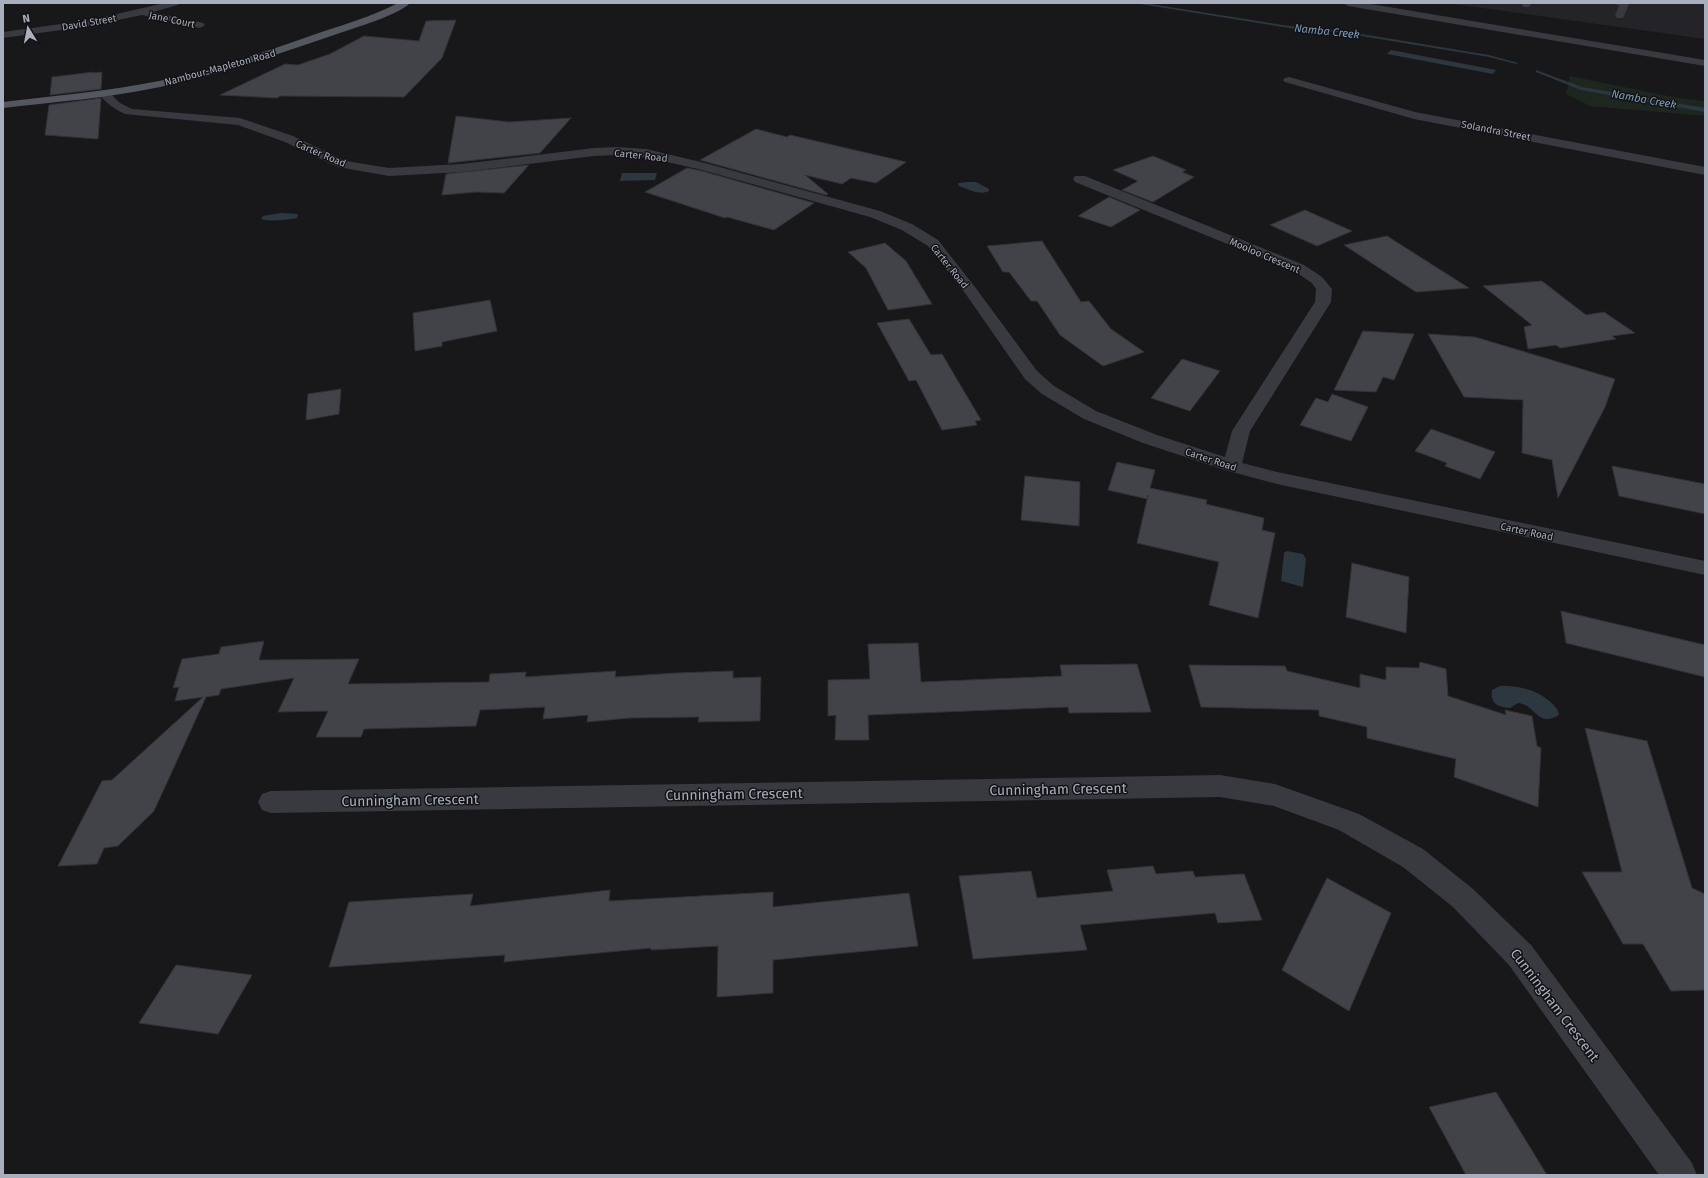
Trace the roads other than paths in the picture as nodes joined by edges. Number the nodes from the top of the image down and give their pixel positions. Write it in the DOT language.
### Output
graph roads {
  1 [pos="175,3"];
  2 [pos="405,3"];
  3 [pos="1348,3"];
  4 [pos="1619,3"];
  5 [pos="143,12"];
  6 [pos="1620,16"];
  7 [pos="200,25"];
  8 [pos="3,35"];
  9 [pos="1705,63"];
  10 [pos="1289,80"];
  11 [pos="104,93"];
  12 [pos="3,105"];
  13 [pos="1705,171"];
  14 [pos="1080,179"];
  15 [pos="1232,466"];
  16 [pos="1705,568"];
  17 [pos="271,802"];
  18 [pos="1680,1175"];
  1 -- 5 [label="street, David Street"];
  2 -- 11 [label="main road, Nambour-Mapleton Road"];
  3 -- 9 [label="street"];
  4 -- 6 [label="street"];
  5 -- 7 [label="street, Jane Court"];
  5 -- 8 [label="street, David Street"];
  10 -- 13 [label="street, Solandra Street"];
  11 -- 12 [label="main road, Nambour-Mapleton Road"];
  11 -- 15 [label="street, Carter Road"];
  14 -- 15 [label="street, Mooloo Crescent"];
  15 -- 16 [label="street, Carter Road"];
  17 -- 18 [label="street, Cunningham Crescent"];
}
